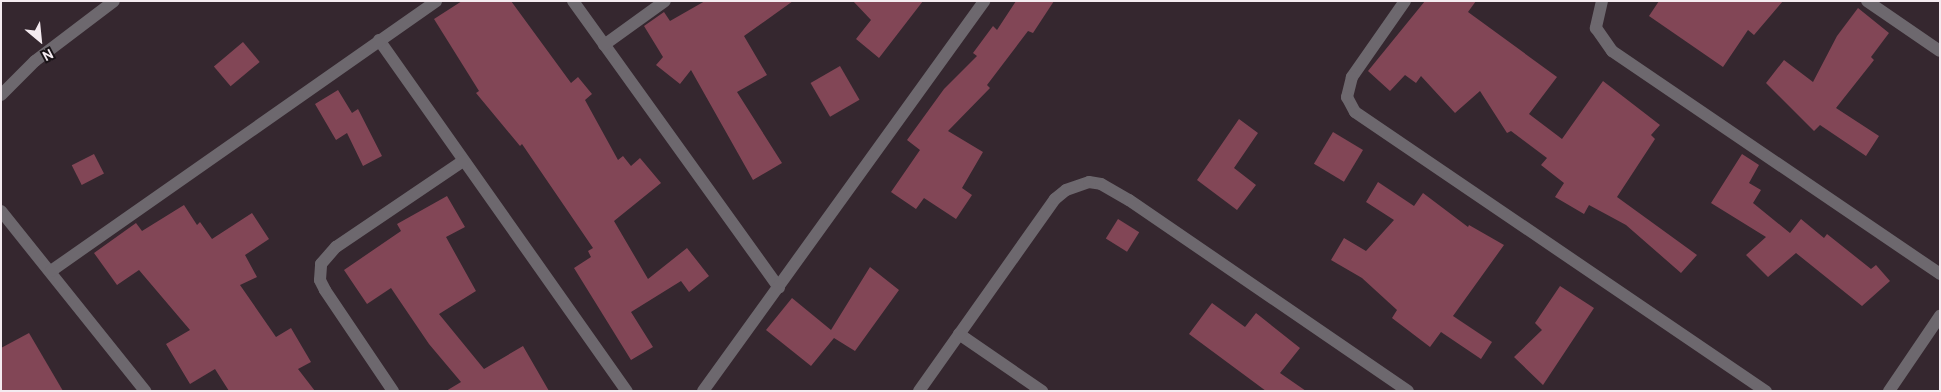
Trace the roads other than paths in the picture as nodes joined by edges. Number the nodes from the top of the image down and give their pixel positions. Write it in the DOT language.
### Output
graph roads {
  1 [pos="114,1"];
  2 [pos="436,1"];
  3 [pos="573,1"];
  4 [pos="665,1"];
  5 [pos="984,1"];
  6 [pos="1406,1"];
  7 [pos="1602,1"];
  8 [pos="1867,1"];
  9 [pos="379,40"];
  10 [pos="604,46"];
  11 [pos="1940,51"];
  12 [pos="1,94"];
  13 [pos="463,162"];
  14 [pos="1,211"];
  15 [pos="51,270"];
  16 [pos="1940,274"];
  17 [pos="779,288"];
  18 [pos="1940,316"];
  19 [pos="959,334"];
  20 [pos="145,391"];
  21 [pos="393,391"];
  22 [pos="627,391"];
  23 [pos="703,391"];
  24 [pos="919,391"];
  25 [pos="1042,391"];
  26 [pos="1408,391"];
  27 [pos="1766,391"];
  28 [pos="1889,391"];
  1 -- 12 [label="street"];
  2 -- 9 [label="street"];
  3 -- 10 [label="street"];
  4 -- 10 [label="street"];
  5 -- 17 [label="street"];
  6 -- 27 [label="street"];
  7 -- 16 [label="street"];
  8 -- 11 [label="street"];
  9 -- 13 [label="street"];
  9 -- 15 [label="street"];
  10 -- 17 [label="street"];
  13 -- 21 [label="street"];
  13 -- 22 [label="street"];
  14 -- 15 [label="street"];
  15 -- 20 [label="street"];
  17 -- 23 [label="street"];
  18 -- 28 [label="street"];
  19 -- 24 [label="street"];
  19 -- 25 [label="street"];
  19 -- 26 [label="street"];
}
